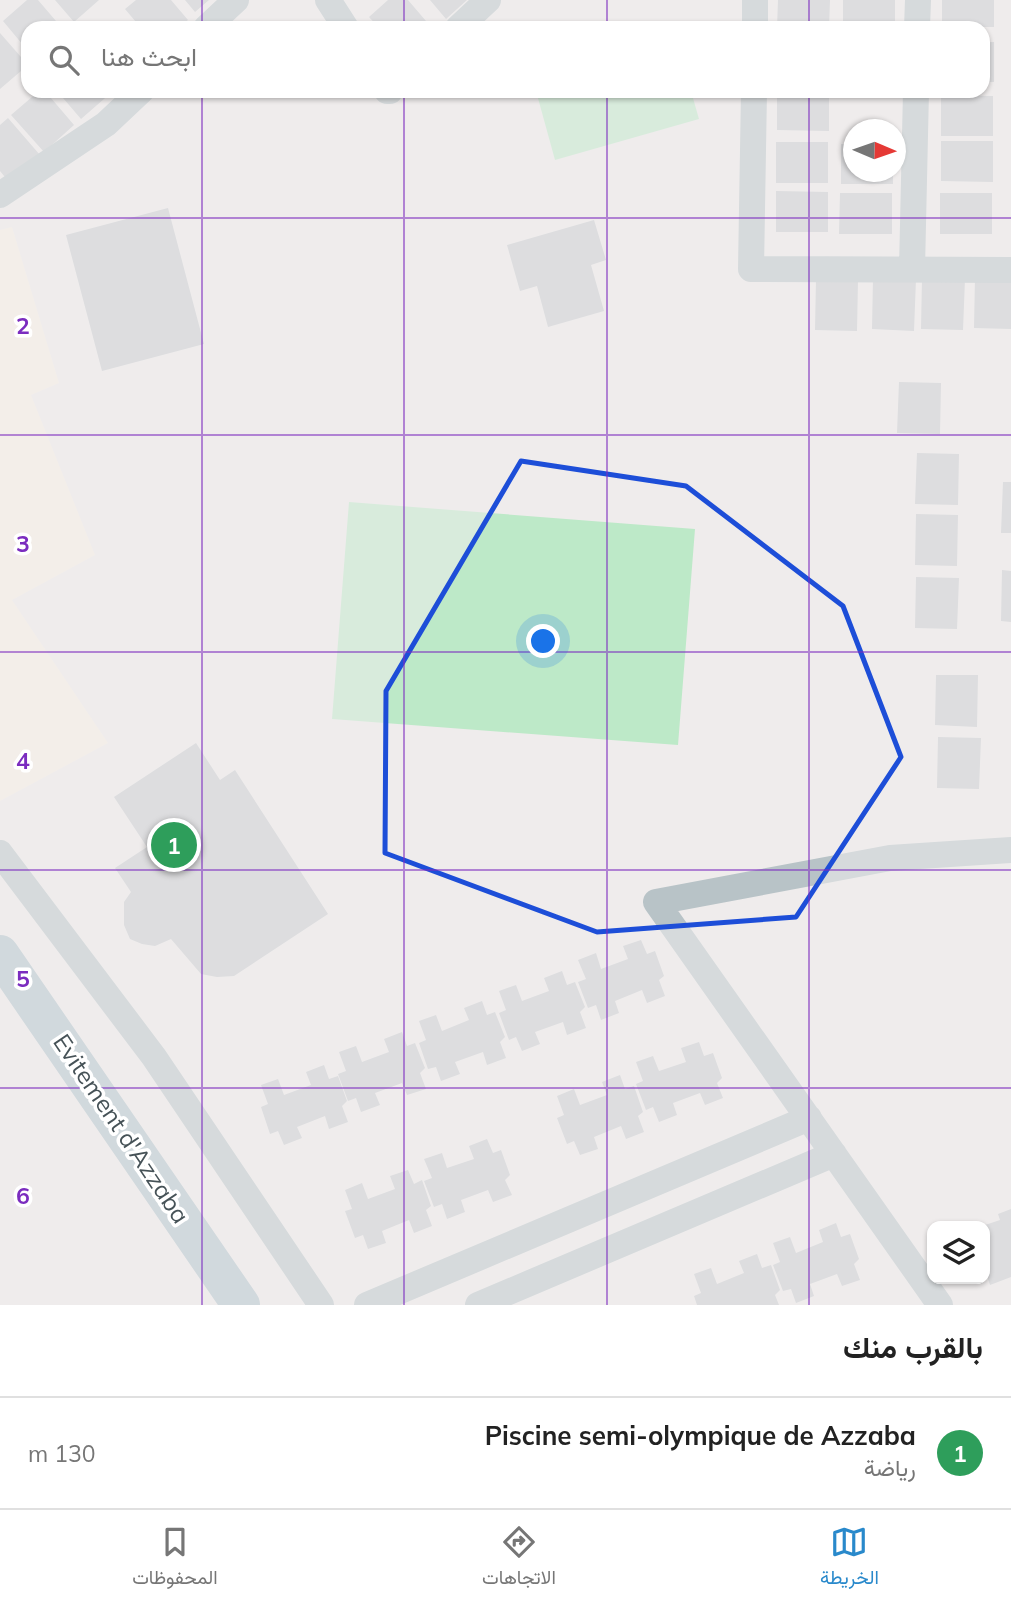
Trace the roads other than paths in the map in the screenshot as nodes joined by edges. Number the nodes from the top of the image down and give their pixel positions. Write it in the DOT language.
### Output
graph roads {
  1 [pos="236,0"];
  2 [pos="328,0"];
  3 [pos="488,0"];
  4 [pos="755,0"];
  5 [pos="918,0"];
  6 [pos="214,21"];
  7 [pos="342,21"];
  8 [pos="466,21"];
  9 [pos="755,21"];
  10 [pos="917,21"];
  11 [pos="134,98"];
  12 [pos="754,98"];
  13 [pos="916,98"];
  14 [pos="0,195"];
  15 [pos="912,269"];
  16 [pos="1011,270"];
  17 [pos="1011,850"];
  18 [pos="0,853"];
  19 [pos="0,954"];
  20 [pos="809,1118"];
  21 [pos="834,1154"];
  22 [pos="241,1305"];
  23 [pos="321,1305"];
  24 [pos="367,1305"];
  25 [pos="478,1305"];
  26 [pos="940,1305"];
  1 -- 6 [label="street"];
  2 -- 7 [label="street"];
  3 -- 8 [label="street"];
  4 -- 9 [label="street"];
  5 -- 10 [label="street"];
  11 -- 14 [label="street"];
  12 -- 15 [label="street"];
  13 -- 15 [label="street"];
  15 -- 16 [label="street"];
  17 -- 20 [label="street"];
  18 -- 23 [label="street"];
  19 -- 22 [label="main road, Evitement d'Azzaba"];
  20 -- 21 [label="street"];
  20 -- 24 [label="street"];
  21 -- 25 [label="street"];
  21 -- 26 [label="street"];
}
